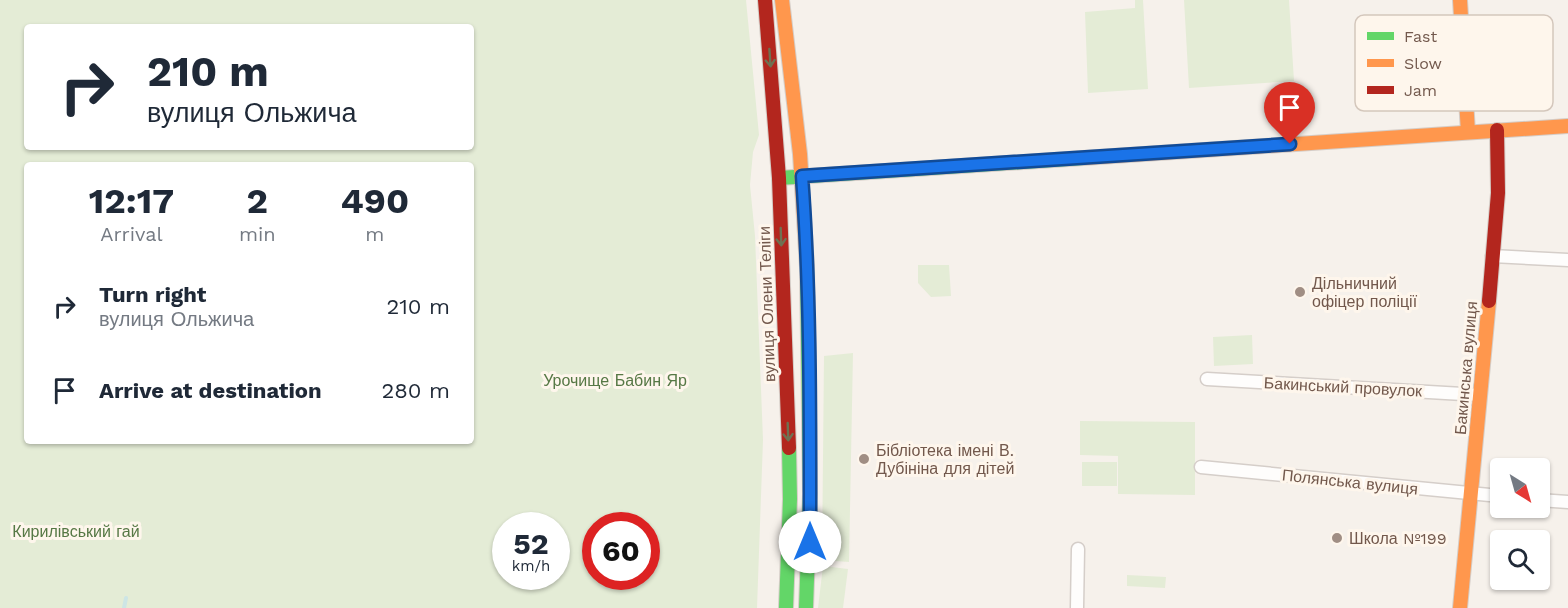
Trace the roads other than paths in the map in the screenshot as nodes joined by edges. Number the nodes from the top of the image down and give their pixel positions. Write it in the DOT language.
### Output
graph roads {
  1 [pos="765,0"];
  2 [pos="782,0"];
  3 [pos="1460,0"];
  4 [pos="1461,15"];
  5 [pos="1467,111"];
  6 [pos="1568,126"];
  7 [pos="1497,130"];
  8 [pos="1468,132"];
  9 [pos="802,176"];
  10 [pos="779,178"];
  11 [pos="1492,256"];
  12 [pos="1568,260"];
  13 [pos="1207,379"];
  14 [pos="1480,395"];
  15 [pos="1201,467"];
  16 [pos="1472,494"];
  17 [pos="1490,495"];
  18 [pos="1550,501"];
  19 [pos="1568,502"];
  20 [pos="1078,549"];
  21 [pos="786,608"];
  22 [pos="806,608"];
  23 [pos="1077,608"];
  24 [pos="1460,608"];
  1 -- 10 [label="main road, вулиця Олени Теліги, one-way"];
  2 -- 9 [label="main road"];
  3 -- 4 [label="main road"];
  5 -- 8 [label="main road"];
  6 -- 7 [label="main road"];
  7 -- 8 [label="main road"];
  7 -- 11 [label="main road, Бакинська вулиця"];
  8 -- 9 [label="main road"];
  9 -- 10 [label="main road"];
  9 -- 22 [label="main road"];
  10 -- 21 [label="main road, вулиця Олени Теліги, one-way"];
  11 -- 12 [label="street"];
  11 -- 14 [label="main road, Бакинська вулиця"];
  13 -- 14 [label="street, Бакинський провулок"];
  14 -- 16 [label="main road, Бакинська вулиця"];
  15 -- 16 [label="street, Полянська вулиця"];
  16 -- 17 [label="street, Полянська вулиця"];
  16 -- 24 [label="main road, Бакинська вулиця"];
  18 -- 19 [label="street"];
  20 -- 23 [label="street"];
}
